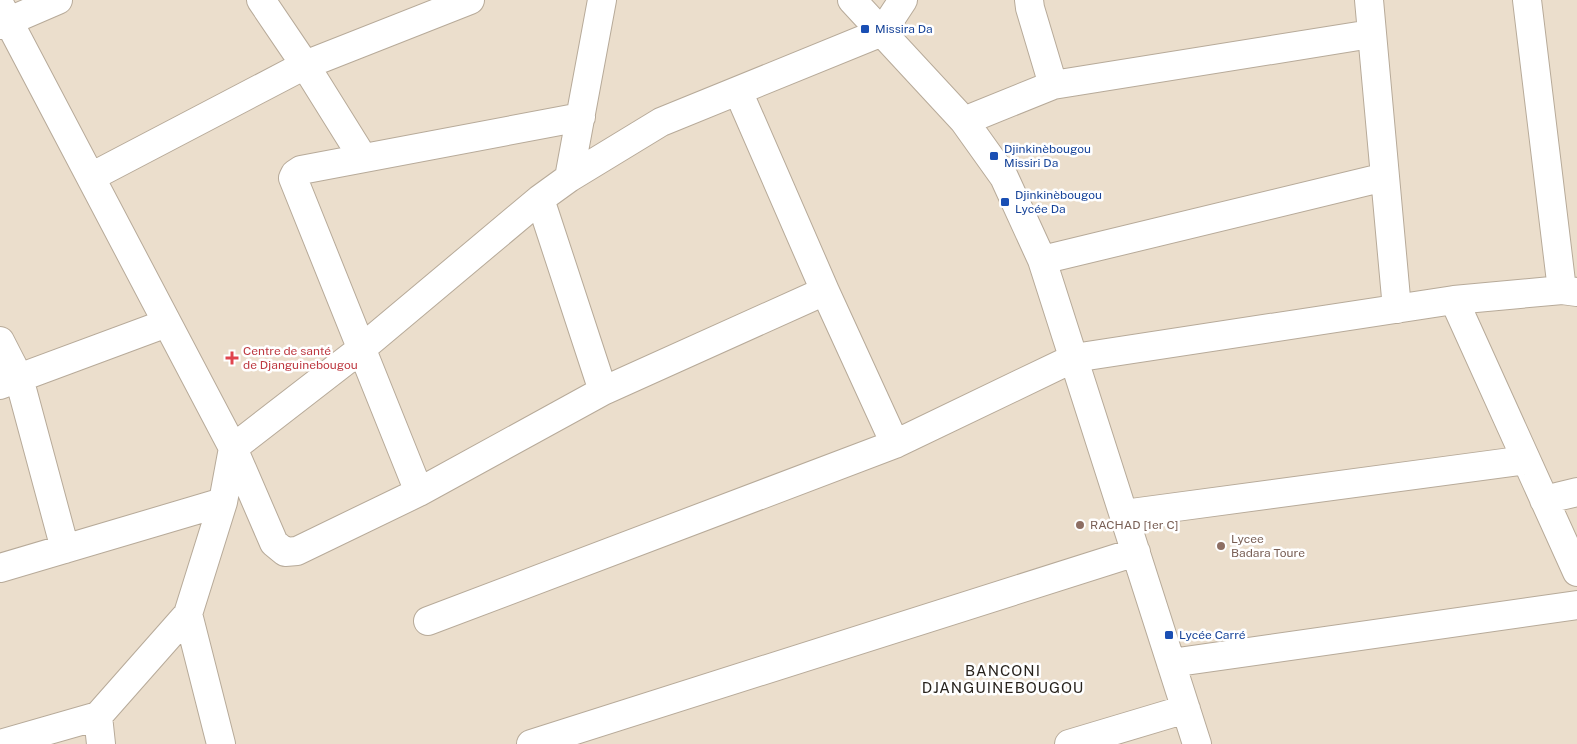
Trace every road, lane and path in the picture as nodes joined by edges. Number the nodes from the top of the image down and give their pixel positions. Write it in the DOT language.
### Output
graph roads {
  1 [pos="58,0"];
  2 [pos="261,0"];
  3 [pos="470,0"];
  4 [pos="602,0"];
  5 [pos="852,0"];
  6 [pos="903,0"];
  7 [pos="1029,0"];
  8 [pos="1369,0"];
  9 [pos="1527,0"];
  10 [pos="3,17"];
  11 [pos="882,32"];
  12 [pos="1371,34"];
  13 [pos="306,65"];
  14 [pos="1053,85"];
  15 [pos="738,91"];
  16 [pos="581,118"];
  17 [pos="964,121"];
  18 [pos="363,158"];
  19 [pos="91,177"];
  20 [pos="1385,177"];
  21 [pos="569,178"];
  22 [pos="540,199"];
  23 [pos="1042,260"];
  24 [pos="825,291"];
  25 [pos="1569,291"];
  26 [pos="1454,300"];
  27 [pos="1397,309"];
  28 [pos="167,323"];
  29 [pos="0,341"];
  30 [pos="361,349"];
  31 [pos="1074,358"];
  32 [pos="10,382"];
  33 [pos="603,391"];
  34 [pos="895,444"];
  35 [pos="233,448"];
  36 [pos="1526,460"];
  37 [pos="420,492"];
  38 [pos="1577,492"];
  39 [pos="1544,500"];
  40 [pos="223,502"];
  41 [pos="1124,514"];
  42 [pos="66,549"];
  43 [pos="1136,552"];
  44 [pos="0,568"];
  45 [pos="1577,572"];
  46 [pos="1577,606"];
  47 [pos="188,614"];
  48 [pos="428,620"];
  49 [pos="1172,663"];
  50 [pos="1186,710"];
  51 [pos="98,716"];
  52 [pos="7,743"];
  53 [pos="101,744"];
  54 [pos="221,744"];
  55 [pos="531,744"];
  56 [pos="1069,744"];
  57 [pos="1197,744"];
  1 -- 10 [label="street"];
  2 -- 13 [label="street"];
  3 -- 13 [label="street"];
  4 -- 16 [label="street"];
  5 -- 11 [label="street"];
  6 -- 11 [label="street"];
  7 -- 14 [label="street"];
  8 -- 12 [label="street"];
  9 -- 25 [label="street"];
  10 -- 19 [label="street"];
  11 -- 15 [label="street"];
  11 -- 17 [label="street"];
  12 -- 14 [label="street"];
  12 -- 20 [label="street"];
  13 -- 18 [label="street"];
  13 -- 19 [label="street"];
  14 -- 17 [label="street"];
  15 -- 21 [label="street"];
  15 -- 24 [label="street"];
  16 -- 18 [label="street"];
  16 -- 21 [label="street"];
  17 -- 23 [label="street"];
  18 -- 30 [label="street"];
  19 -- 28 [label="street"];
  20 -- 23 [label="street"];
  20 -- 27 [label="street"];
  21 -- 22 [label="street"];
  22 -- 30 [label="street"];
  22 -- 33 [label="street"];
  23 -- 31 [label="street"];
  24 -- 33 [label="street"];
  24 -- 34 [label="street"];
  25 -- 26 [label="street"];
  26 -- 27 [label="street"];
  26 -- 36 [label="street"];
  27 -- 31 [label="street"];
  28 -- 32 [label="street"];
  28 -- 35 [label="street"];
  29 -- 32 [label="street"];
  30 -- 35 [label="street"];
  30 -- 37 [label="street"];
  31 -- 34 [label="street"];
  31 -- 41 [label="street"];
  32 -- 42 [label="street"];
  33 -- 37 [label="street"];
  34 -- 48 [label="street"];
  35 -- 37 [label="street"];
  35 -- 40 [label="street"];
  36 -- 39 [label="street"];
  36 -- 41 [label="street"];
  38 -- 39 [label="street"];
  39 -- 45 [label="street"];
  40 -- 42 [label="street"];
  40 -- 47 [label="street"];
  41 -- 43 [label="street"];
  42 -- 44 [label="street"];
  43 -- 49 [label="street"];
  43 -- 55 [label="street"];
  46 -- 49 [label="street"];
  47 -- 51 [label="street"];
  47 -- 54 [label="street"];
  49 -- 50 [label="street"];
  50 -- 56 [label="street"];
  50 -- 57 [label="street"];
  51 -- 52 [label="street"];
  51 -- 53 [label="street"];
}
